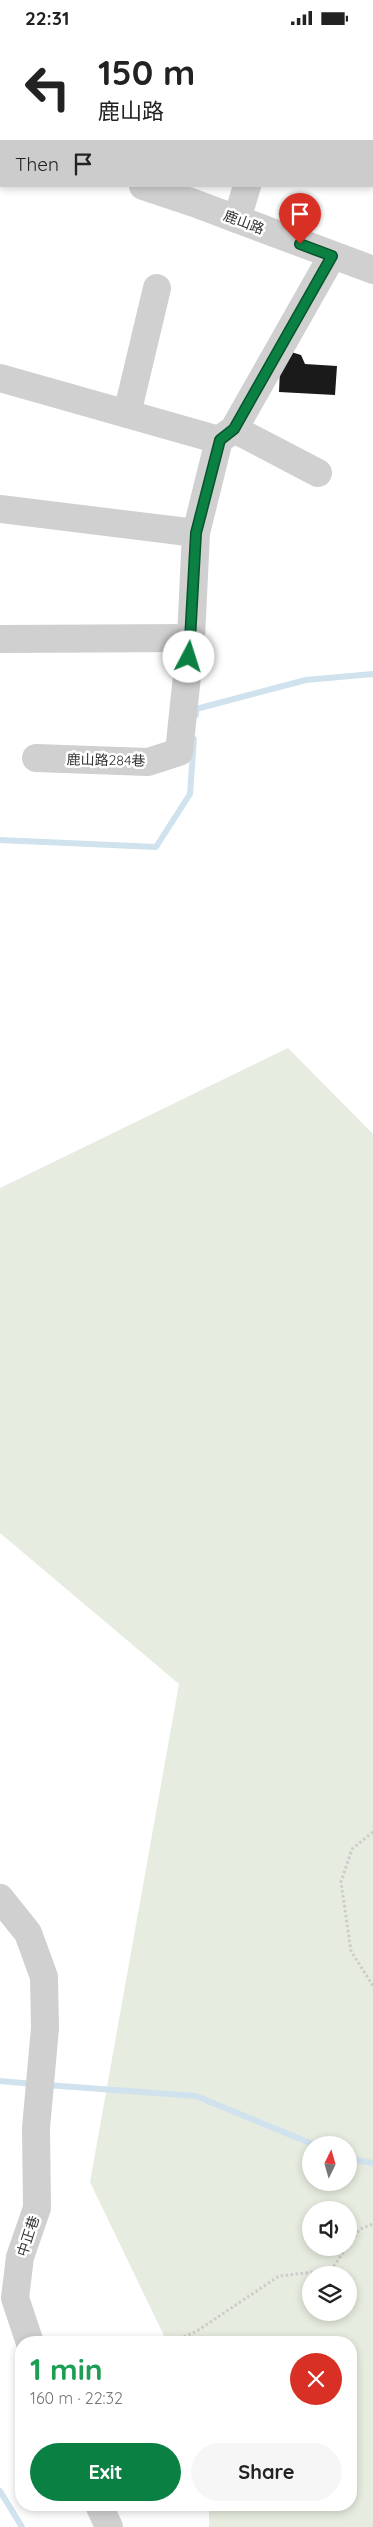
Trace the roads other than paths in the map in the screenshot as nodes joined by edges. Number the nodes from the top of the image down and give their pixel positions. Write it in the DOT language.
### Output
graph roads {
  1 [pos="146,187"];
  2 [pos="247,187"];
  3 [pos="237,219"];
  4 [pos="332,256"];
  5 [pos="373,271"];
  6 [pos="157,288"];
  7 [pos="0,378"];
  8 [pos="127,414"];
  9 [pos="226,435"];
  10 [pos="318,473"];
  11 [pos="0,509"];
  12 [pos="196,533"];
  13 [pos="191,638"];
  14 [pos="0,639"];
  15 [pos="36,758"];
  16 [pos="0,1898"];
  17 [pos="28,2336"];
  18 [pos="102,2511"];
  19 [pos="109,2527"];
  1 -- 3 [label="street, 鹿山路"];
  2 -- 3 [label="street"];
  3 -- 4 [label="street, 鹿山路"];
  4 -- 5 [label="street, 鹿山路"];
  4 -- 9 [label="street, 鹿山路284巷"];
  6 -- 8 [label="street"];
  7 -- 8 [label="street"];
  8 -- 9 [label="street"];
  9 -- 10 [label="street"];
  9 -- 12 [label="street, 鹿山路284巷"];
  11 -- 12 [label="street"];
  12 -- 13 [label="street, 鹿山路284巷"];
  13 -- 14 [label="street"];
  13 -- 15 [label="street, 鹿山路284巷"];
  16 -- 17 [label="street, 中正巷"];
  18 -- 19 [label="street"];
}
